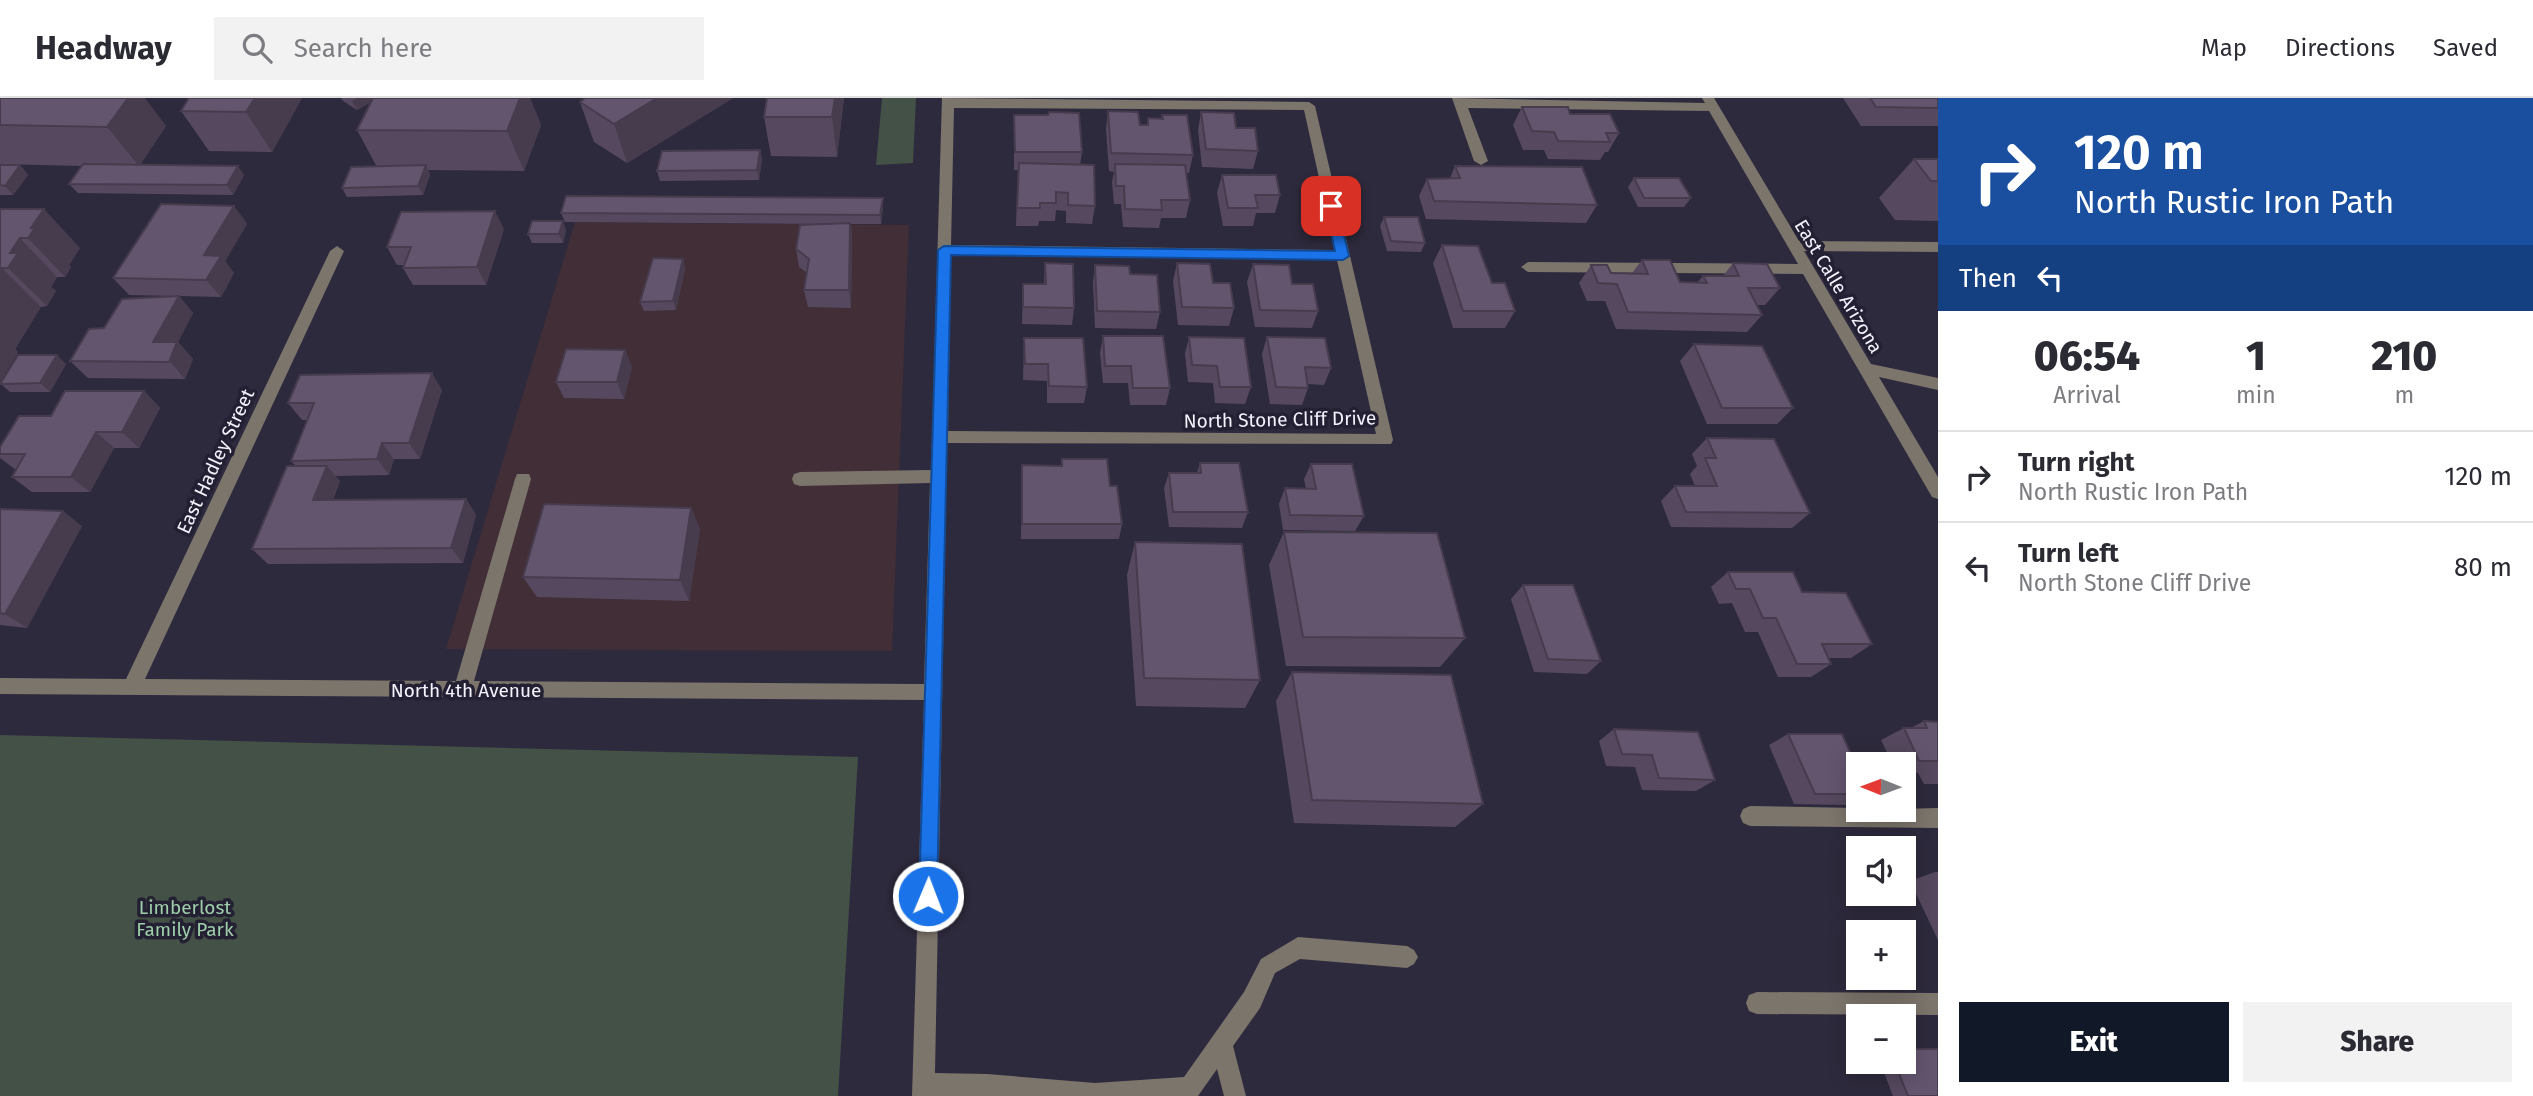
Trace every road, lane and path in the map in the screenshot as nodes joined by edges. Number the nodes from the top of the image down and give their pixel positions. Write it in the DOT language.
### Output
graph roads {
  1 [pos="948,101"];
  2 [pos="1459,101"];
  3 [pos="1711,102"];
  4 [pos="1481,161"];
  5 [pos="1792,246"];
  6 [pos="1938,247"];
  7 [pos="944,250"];
  8 [pos="337,251"];
  9 [pos="1343,256"];
  10 [pos="1528,267"];
  11 [pos="1807,269"];
  12 [pos="1866,369"];
  13 [pos="1938,384"];
  14 [pos="940,438"];
  15 [pos="939,476"];
  16 [pos="800,479"];
  17 [pos="523,480"];
  18 [pos="1938,492"];
  19 [pos="0,686"];
  20 [pos="131,688"];
  21 [pos="462,690"];
  22 [pos="933,692"];
  23 [pos="1750,816"];
  24 [pos="1938,818"];
  25 [pos="1407,957"];
  26 [pos="1757,1003"];
  27 [pos="1938,1004"];
  28 [pos="1221,1043"];
  29 [pos="923,1090"];
  30 [pos="1235,1096"];
  1 -- 7 [label="street"];
  1 -- 9 [label="street, North Stone Cliff Drive"];
  2 -- 3 [label="street"];
  2 -- 4 [label="street"];
  3 -- 5 [label="street, East Calle Arizona"];
  5 -- 6 [label="street"];
  5 -- 11 [label="street, East Calle Arizona"];
  7 -- 9 [label="street"];
  7 -- 14 [label="street"];
  8 -- 20 [label="street, East Hadley Street"];
  9 -- 14 [label="street, North Stone Cliff Drive"];
  10 -- 11 [label="street"];
  11 -- 12 [label="street, East Calle Arizona"];
  12 -- 13 [label="street"];
  12 -- 18 [label="street, East Calle Arizona"];
  14 -- 15 [label="street"];
  15 -- 16 [label="street"];
  15 -- 22 [label="street"];
  17 -- 21 [label="street"];
  19 -- 20 [label="street, North 4th Avenue"];
  20 -- 21 [label="street, North 4th Avenue"];
  21 -- 22 [label="street, North 4th Avenue"];
  22 -- 29 [label="street"];
  23 -- 24 [label="street"];
  25 -- 28 [label="street"];
  26 -- 27 [label="street"];
  28 -- 29 [label="street"];
  28 -- 30 [label="street"];
}
